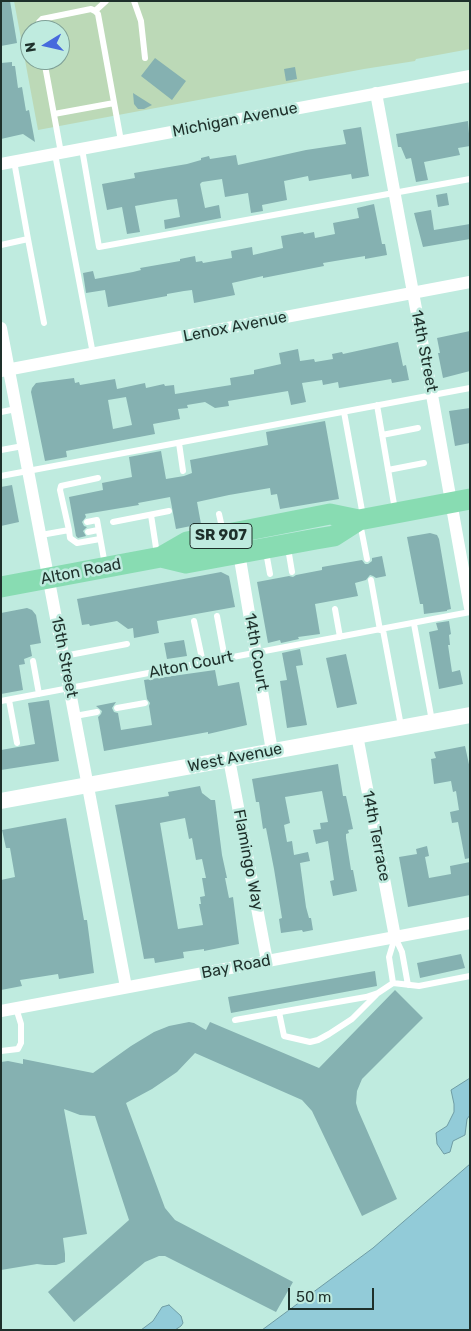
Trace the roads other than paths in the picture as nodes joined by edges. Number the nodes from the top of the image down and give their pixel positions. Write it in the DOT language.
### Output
graph roads {
  1 [pos="106,1"];
  2 [pos="134,1"];
  3 [pos="95,10"];
  4 [pos="41,20"];
  5 [pos="145,58"];
  6 [pos="46,70"];
  7 [pos="470,76"];
  8 [pos="376,94"];
  9 [pos="114,103"];
  10 [pos="54,114"];
  11 [pos="121,141"];
  12 [pos="82,148"];
  13 [pos="58,153"];
  14 [pos="8,162"];
  15 [pos="470,179"];
  16 [pos="394,193"];
  17 [pos="28,239"];
  18 [pos="1,245"];
  19 [pos="470,282"];
  20 [pos="413,293"];
  21 [pos="44,323"];
  22 [pos="1,328"];
  23 [pos="93,354"];
  24 [pos="5,370"];
  25 [pos="470,388"];
  26 [pos="432,395"];
  27 [pos="377,405"];
  28 [pos="16,408"];
  29 [pos="1,412"];
  30 [pos="344,412"];
  31 [pos="418,428"];
  32 [pos="382,435"];
  33 [pos="179,443"];
  34 [pos="23,446"];
  35 [pos="1,450"];
  36 [pos="424,463"];
  37 [pos="388,470"];
  38 [pos="28,471"];
  39 [pos="184,471"];
  40 [pos="1,476"];
  41 [pos="98,478"];
  42 [pos="460,501"];
  43 [pos="170,511"];
  44 [pos="395,513"];
  45 [pos="219,514"];
  46 [pos="151,515"];
  47 [pos="314,518"];
  48 [pos="361,519"];
  49 [pos="87,522"];
  50 [pos="113,522"];
  51 [pos="71,530"];
  52 [pos="98,530"];
  53 [pos="88,532"];
  54 [pos="41,535"];
  55 [pos="224,536"];
  56 [pos="100,539"];
  57 [pos="287,544"];
  58 [pos="266,548"];
  59 [pos="239,553"];
  60 [pos="160,557"];
  61 [pos="367,559"];
  62 [pos="190,562"];
  63 [pos="106,567"];
  64 [pos="292,572"];
  65 [pos="270,574"];
  66 [pos="49,578"];
  67 [pos="371,580"];
  68 [pos="1,587"];
  69 [pos="470,608"];
  70 [pos="335,609"];
  71 [pos="470,612"];
  72 [pos="217,616"];
  73 [pos="194,621"];
  74 [pos="414,624"];
  75 [pos="381,630"];
  76 [pos="340,638"];
  77 [pos="127,644"];
  78 [pos="256,653"];
  79 [pos="64,656"];
  80 [pos="225,659"];
  81 [pos="33,661"];
  82 [pos="202,663"];
  83 [pos="70,688"];
  84 [pos="39,694"];
  85 [pos="9,700"];
  86 [pos="1,701"];
  87 [pos="145,703"];
  88 [pos="117,708"];
  89 [pos="97,712"];
  90 [pos="470,715"];
  91 [pos="75,716"];
  92 [pos="432,722"];
  93 [pos="401,727"];
  94 [pos="357,735"];
  95 [pos="17,743"];
  96 [pos="272,751"];
  97 [pos="229,759"];
  98 [pos="88,785"];
  99 [pos="1,801"];
  100 [pos="470,922"];
  101 [pos="394,937"];
  102 [pos="267,961"];
  103 [pos="470,976"];
  104 [pos="393,983"];
  105 [pos="408,985"];
  106 [pos="126,987"];
  107 [pos="378,993"];
  108 [pos="16,1008"];
  109 [pos="1,1010"];
  110 [pos="279,1012"];
  111 [pos="235,1020"];
  112 [pos="1,1051"];
  1 -- 3 [label="lane"];
  2 -- 5 [label="lane"];
  3 -- 4 [label="lane"];
  3 -- 9 [label="lane"];
  6 -- 10 [label="lane"];
  7 -- 8 [label="street, Michigan Avenue"];
  8 -- 11 [label="street, Michigan Avenue"];
  8 -- 16 [label="street, 14th Street"];
  9 -- 10 [label="lane"];
  9 -- 11 [label="lane"];
  10 -- 13 [label="lane"];
  11 -- 12 [label="street, Michigan Avenue"];
  12 -- 13 [label="street, Michigan Avenue"];
  12 -- 16 [label="lane"];
  13 -- 14 [label="street, Michigan Avenue"];
  13 -- 23 [label="lane"];
  14 -- 17 [label="lane"];
  15 -- 16 [label="lane"];
  16 -- 20 [label="street, 14th Street"];
  17 -- 18 [label="lane"];
  17 -- 21 [label="lane"];
  19 -- 20 [label="street, Lenox Avenue"];
  20 -- 23 [label="street, Lenox Avenue"];
  20 -- 26 [label="street, 14th Street"];
  22 -- 24 [label="street, 15th Street"];
  23 -- 24 [label="street, Lenox Avenue"];
  24 -- 28 [label="street, 15th Street"];
  25 -- 26 [label="lane"];
  26 -- 27 [label="lane"];
  26 -- 42 [label="street, 14th Street"];
  27 -- 30 [label="lane"];
  27 -- 32 [label="lane"];
  28 -- 29 [label="lane"];
  28 -- 34 [label="street, 15th Street"];
  30 -- 33 [label="lane"];
  30 -- 48 [label="lane"];
  31 -- 32 [label="lane"];
  32 -- 37 [label="lane"];
  33 -- 38 [label="lane"];
  33 -- 39 [label="lane"];
  34 -- 35 [label="lane"];
  34 -- 38 [label="street, 15th Street"];
  36 -- 37 [label="lane"];
  37 -- 44 [label="lane"];
  38 -- 40 [label="lane"];
  38 -- 54 [label="street, 15th Street"];
  41 -- 51 [label="lane"];
  42 -- 44 [label="highway, Alton Road / SR 907"];
  42 -- 69 [label="street, 14th Street"];
  43 -- 46 [label="lane"];
  44 -- 48 [label="highway, Alton Road / SR 907"];
  45 -- 55 [label="lane"];
  46 -- 50 [label="lane"];
  46 -- 60 [label="lane"];
  47 -- 48 [label="highway, Alton Road / SR 907"];
  47 -- 55 [label="highway, Alton Road / SR 907"];
  47 -- 59 [label="highway"];
  48 -- 57 [label="highway, Alton Road / SR 907"];
  48 -- 61 [label="lane"];
  49 -- 52 [label="lane"];
  51 -- 54 [label="lane"];
  51 -- 56 [label="lane"];
  52 -- 53 [label="lane"];
  52 -- 56 [label="lane"];
  54 -- 66 [label="street, 15th Street"];
  55 -- 60 [label="highway, Alton Road / SR 907"];
  55 -- 62 [label="highway"];
  56 -- 63 [label="lane"];
  57 -- 58 [label="highway, Alton Road / SR 907"];
  57 -- 64 [label="lane"];
  58 -- 59 [label="highway, Alton Road / SR 907"];
  58 -- 65 [label="lane"];
  59 -- 62 [label="highway, Alton Road / SR 907"];
  59 -- 78 [label="street, 14th Court"];
  60 -- 62 [label="highway, Alton Road / SR 907"];
  60 -- 63 [label="highway, Alton Road / SR 907"];
  63 -- 66 [label="highway, Alton Road / SR 907"];
  66 -- 68 [label="highway, Alton Road / SR 907"];
  66 -- 79 [label="street, 15th Street"];
  67 -- 75 [label="lane"];
  70 -- 76 [label="lane"];
  71 -- 74 [label="lane, Alton Court"];
  72 -- 80 [label="lane"];
  73 -- 82 [label="lane"];
  74 -- 75 [label="lane, Alton Court"];
  74 -- 92 [label="lane"];
  75 -- 76 [label="lane, Alton Court"];
  75 -- 93 [label="lane"];
  76 -- 78 [label="lane, Alton Court"];
  77 -- 79 [label="lane"];
  78 -- 80 [label="lane, Alton Court"];
  78 -- 96 [label="street, 14th Court"];
  79 -- 83 [label="street, 15th Street"];
  80 -- 82 [label="lane, Alton Court"];
  81 -- 84 [label="lane"];
  82 -- 83 [label="lane, Alton Court"];
  83 -- 84 [label="lane, Alton Court"];
  83 -- 91 [label="street, 15th Street"];
  84 -- 85 [label="lane, Alton Court"];
  85 -- 86 [label="lane, Alton Court"];
  85 -- 95 [label="lane"];
  87 -- 88 [label="lane"];
  89 -- 91 [label="lane"];
  90 -- 92 [label="street, West Avenue"];
  91 -- 98 [label="street, 15th Street"];
  92 -- 93 [label="street, West Avenue"];
  93 -- 94 [label="street, West Avenue"];
  94 -- 96 [label="street, West Avenue"];
  94 -- 101 [label="street, 14th Terrace"];
  96 -- 97 [label="street, West Avenue"];
  97 -- 98 [label="street, West Avenue"];
  97 -- 102 [label="street, Flamingo Way"];
  98 -- 99 [label="street, West Avenue"];
  98 -- 106 [label="street, 15th Street"];
  100 -- 101 [label="street, Bay Road"];
  101 -- 102 [label="street, Bay Road"];
  101 -- 104 [label="lane"];
  101 -- 105 [label="lane"];
  102 -- 106 [label="street, Bay Road"];
  103 -- 105 [label="lane"];
  104 -- 105 [label="lane"];
  104 -- 107 [label="lane"];
  106 -- 108 [label="street, Bay Road"];
  107 -- 110 [label="lane"];
  107 -- 110 [label="lane"];
  108 -- 109 [label="street, Bay Road"];
  108 -- 112 [label="lane"];
  110 -- 111 [label="lane"];
}
